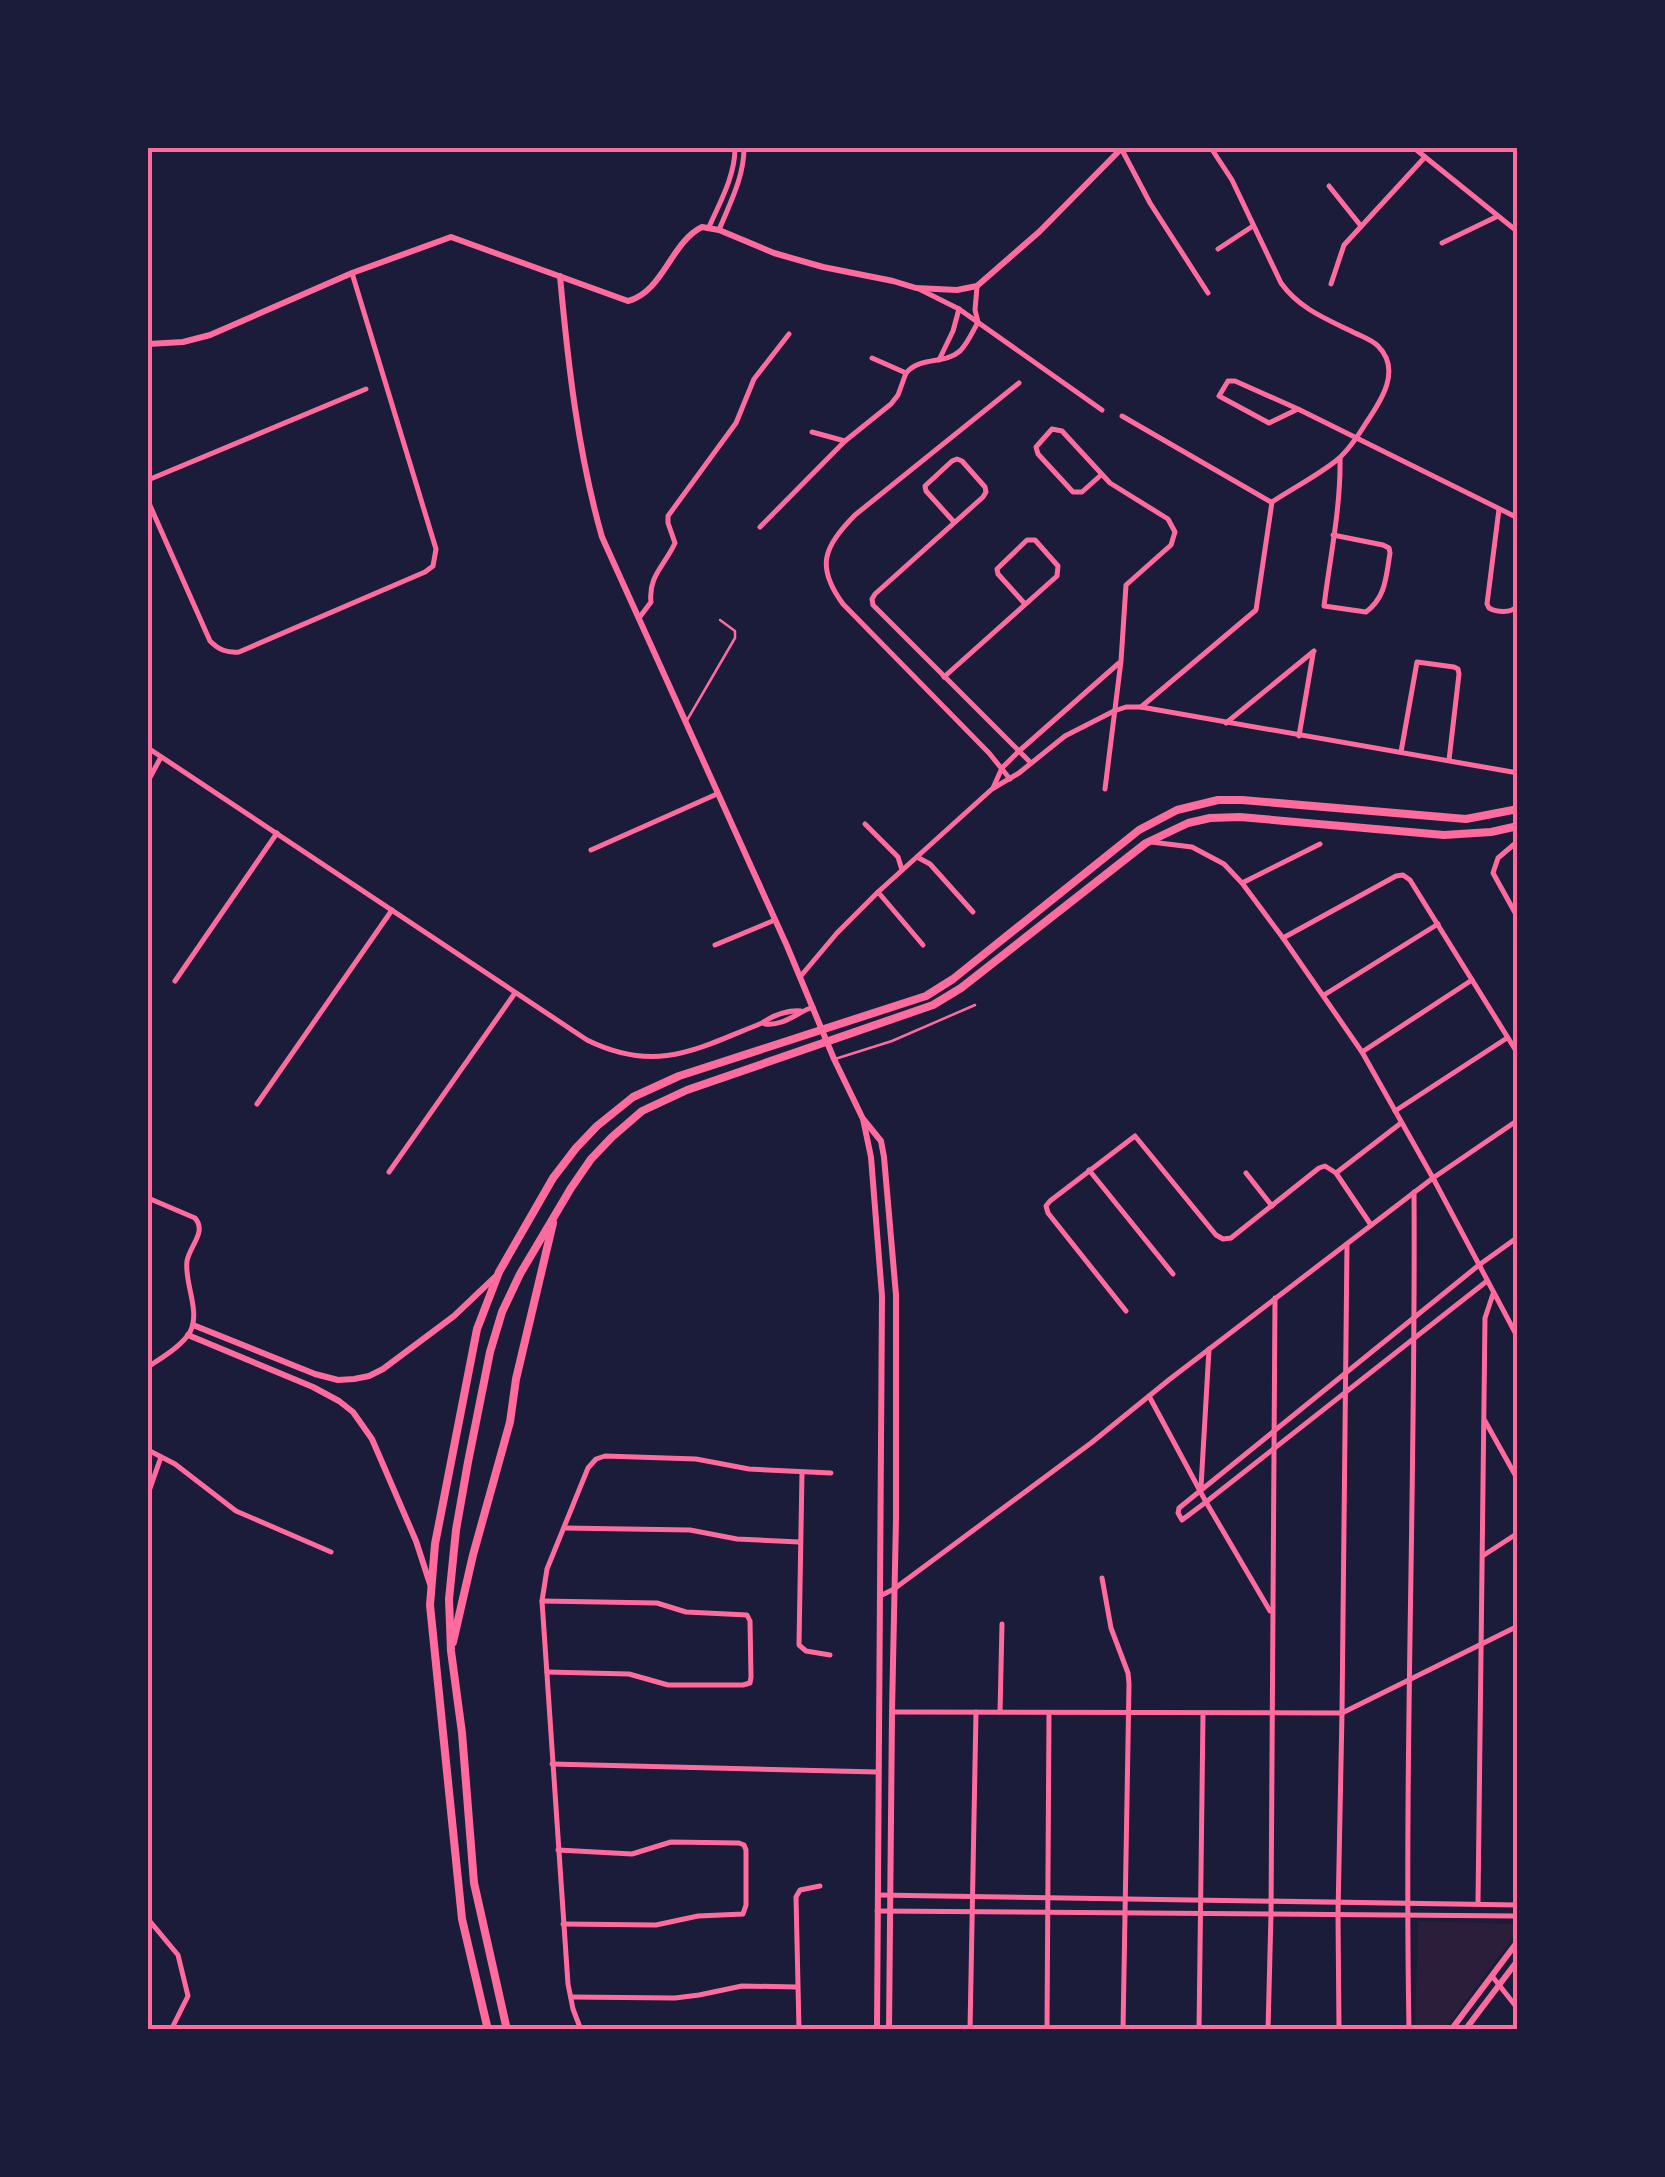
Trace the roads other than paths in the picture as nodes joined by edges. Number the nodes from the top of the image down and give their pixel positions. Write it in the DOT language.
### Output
graph roads {
  1 [pos="734,148"];
  2 [pos="744,148"];
  3 [pos="1121,148"];
  4 [pos="1211,148"];
  5 [pos="1414,148"];
  6 [pos="1424,157"];
  7 [pos="730,180"];
  8 [pos="739,182"];
  9 [pos="1329,186"];
  10 [pos="1498,216"];
  11 [pos="1253,226"];
  12 [pos="1361,226"];
  13 [pos="709,227"];
  14 [pos="719,230"];
  15 [pos="1518,232"];
  16 [pos="1442,243"];
  17 [pos="1218,249"];
  18 [pos="352,273"];
  19 [pos="560,276"];
  20 [pos="1331,284"];
  21 [pos="977,286"];
  22 [pos="916,288"];
  23 [pos="1208,293"];
  24 [pos="958,309"];
  25 [pos="978,322"];
  26 [pos="789,334"];
  27 [pos="148,344"];
  28 [pos="872,358"];
  29 [pos="940,360"];
  30 [pos="906,373"];
  31 [pos="1019,382"];
  32 [pos="366,388"];
  33 [pos="1298,409"];
  34 [pos="1102,410"];
  35 [pos="1122,416"];
  36 [pos="812,432"];
  37 [pos="1356,438"];
  38 [pos="845,442"];
  39 [pos="1340,458"];
  40 [pos="1101,474"];
  41 [pos="148,480"];
  42 [pos="148,500"];
  43 [pos="1272,502"];
  44 [pos="1499,509"];
  45 [pos="1518,518"];
  46 [pos="954,522"];
  47 [pos="760,527"];
  48 [pos="1333,535"];
  49 [pos="1518,600"];
  50 [pos="1025,604"];
  51 [pos="639,618"];
  52 [pos="720,620"];
  53 [pos="1122,661"];
  54 [pos="944,677"];
  55 [pos="1141,707"];
  56 [pos="1114,711"];
  57 [pos="686,722"];
  58 [pos="1226,723"];
  59 [pos="1299,736"];
  60 [pos="148,748"];
  61 [pos="1018,752"];
  62 [pos="1402,752"];
  63 [pos="162,757"];
  64 [pos="1448,760"];
  65 [pos="1030,763"];
  66 [pos="1002,768"];
  67 [pos="1518,773"];
  68 [pos="1010,779"];
  69 [pos="148,781"];
  70 [pos="992,789"];
  71 [pos="1105,789"];
  72 [pos="717,794"];
  73 [pos="1518,809"];
  74 [pos="866,824"];
  75 [pos="1518,826"];
  76 [pos="277,833"];
  77 [pos="1518,840"];
  78 [pos="1146,843"];
  79 [pos="1320,844"];
  80 [pos="591,850"];
  81 [pos="917,857"];
  82 [pos="902,870"];
  83 [pos="1242,883"];
  84 [pos="878,892"];
  85 [pos="392,910"];
  86 [pos="973,912"];
  87 [pos="1518,918"];
  88 [pos="775,920"];
  89 [pos="1438,924"];
  90 [pos="1283,938"];
  91 [pos="924,944"];
  92 [pos="715,945"];
  93 [pos="800,978"];
  94 [pos="1472,980"];
  95 [pos="175,981"];
  96 [pos="515,993"];
  97 [pos="1324,995"];
  98 [pos="975,1006"];
  99 [pos="813,1007"];
  100 [pos="1508,1038"];
  101 [pos="1362,1052"];
  102 [pos="1518,1054"];
  103 [pos="834,1060"];
  104 [pos="256,1104"];
  105 [pos="1395,1111"];
  106 [pos="863,1119"];
  107 [pos="1518,1120"];
  108 [pos="1402,1123"];
  109 [pos="1089,1170"];
  110 [pos="390,1172"];
  111 [pos="1246,1173"];
  112 [pos="1336,1173"];
  113 [pos="1433,1178"];
  114 [pos="1414,1192"];
  115 [pos="148,1198"];
  116 [pos="1272,1206"];
  117 [pos="560,1207"];
  118 [pos="1372,1225"];
  119 [pos="1518,1237"];
  120 [pos="892,1238"];
  121 [pos="879,1239"];
  122 [pos="1347,1244"];
  123 [pos="1478,1265"];
  124 [pos="499,1272"];
  125 [pos="1173,1274"];
  126 [pos="1487,1282"];
  127 [pos="1493,1294"];
  128 [pos="1275,1298"];
  129 [pos="1126,1312"];
  130 [pos="1415,1317"];
  131 [pos="193,1324"];
  132 [pos="188,1335"];
  133 [pos="1415,1337"];
  134 [pos="1518,1338"];
  135 [pos="1209,1349"];
  136 [pos="148,1368"];
  137 [pos="1345,1375"];
  138 [pos="1346,1392"];
  139 [pos="1149,1396"];
  140 [pos="1483,1416"];
  141 [pos="1275,1431"];
  142 [pos="1274,1448"];
  143 [pos="148,1450"];
  144 [pos="161,1457"];
  145 [pos="802,1472"];
  146 [pos="831,1474"];
  147 [pos="1518,1480"];
  148 [pos="1201,1490"];
  149 [pos="148,1494"];
  150 [pos="1206,1502"];
  151 [pos="564,1528"];
  152 [pos="1518,1533"];
  153 [pos="800,1542"];
  154 [pos="331,1552"];
  155 [pos="1484,1554"];
  156 [pos="1102,1578"];
  157 [pos="430,1585"];
  158 [pos="894,1589"];
  159 [pos="880,1596"];
  160 [pos="542,1601"];
  161 [pos="1272,1614"];
  162 [pos="1002,1624"];
  163 [pos="1518,1626"];
  164 [pos="1481,1644"];
  165 [pos="879,1650"];
  166 [pos="451,1651"];
  167 [pos="893,1652"];
  168 [pos="830,1656"];
  169 [pos="547,1672"];
  170 [pos="1410,1680"];
  171 [pos="892,1712"];
  172 [pos="976,1712"];
  173 [pos="1000,1712"];
  174 [pos="1050,1713"];
  175 [pos="1342,1713"];
  176 [pos="1129,1714"];
  177 [pos="1203,1714"];
  178 [pos="1271,1714"];
  179 [pos="462,1733"];
  180 [pos="444,1734"];
  181 [pos="552,1764"];
  182 [pos="878,1772"];
  183 [pos="879,1817"];
  184 [pos="892,1817"];
  185 [pos="558,1850"];
  186 [pos="820,1886"];
  187 [pos="878,1895"];
  188 [pos="891,1896"];
  189 [pos="972,1898"];
  190 [pos="1047,1899"];
  191 [pos="1124,1900"];
  192 [pos="1201,1900"];
  193 [pos="1271,1901"];
  194 [pos="1338,1901"];
  195 [pos="1407,1902"];
  196 [pos="1478,1903"];
  197 [pos="1518,1905"];
  198 [pos="878,1911"];
  199 [pos="891,1912"];
  200 [pos="972,1912"];
  201 [pos="1047,1913"];
  202 [pos="1124,1914"];
  203 [pos="1201,1914"];
  204 [pos="1271,1914"];
  205 [pos="1338,1914"];
  206 [pos="1407,1914"];
  207 [pos="1518,1916"];
  208 [pos="148,1919"];
  209 [pos="563,1924"];
  210 [pos="1518,1941"];
  211 [pos="1518,1960"];
  212 [pos="1492,1976"];
  213 [pos="877,1983"];
  214 [pos="890,1984"];
  215 [pos="1499,1985"];
  216 [pos="797,1987"];
  217 [pos="570,1997"];
  218 [pos="1518,2010"];
  219 [pos="173,2026"];
  220 [pos="488,2030"];
  221 [pos="507,2030"];
  222 [pos="581,2030"];
  223 [pos="799,2030"];
  224 [pos="877,2030"];
  225 [pos="889,2030"];
  226 [pos="970,2030"];
  227 [pos="1047,2030"];
  228 [pos="1123,2030"];
  229 [pos="1199,2030"];
  230 [pos="1268,2030"];
  231 [pos="1339,2030"];
  232 [pos="1409,2030"];
  233 [pos="1451,2030"];
  234 [pos="1466,2030"];
  1 -- 7 [label="street"];
  2 -- 8 [label="street"];
  3 -- 21 [label="street"];
  3 -- 23 [label="street"];
  4 -- 11 [label="street"];
  5 -- 6 [label="street"];
  6 -- 10 [label="street"];
  6 -- 12 [label="street"];
  7 -- 8 [label="street"];
  7 -- 13 [label="street"];
  8 -- 14 [label="street"];
  9 -- 12 [label="street"];
  10 -- 15 [label="street"];
  10 -- 16 [label="street"];
  11 -- 17 [label="street"];
  11 -- 37 [label="street"];
  12 -- 20 [label="street"];
  13 -- 14 [label="street"];
  13 -- 19 [label="street"];
  14 -- 22 [label="street"];
  18 -- 19 [label="street"];
  18 -- 27 [label="street"];
  18 -- 42 [label="street"];
  19 -- 51 [label="street"];
  21 -- 22 [label="street"];
  21 -- 25 [label="street"];
  22 -- 24 [label="street"];
  24 -- 25 [label="street"];
  24 -- 29 [label="street"];
  25 -- 29 [label="street"];
  25 -- 34 [label="street"];
  26 -- 51 [label="street"];
  28 -- 30 [label="street"];
  29 -- 30 [label="street"];
  30 -- 38 [label="street"];
  31 -- 66 [label="street"];
  32 -- 41 [label="street"];
  33 -- 33 [label="street"];
  33 -- 37 [label="street"];
  35 -- 43 [label="street"];
  36 -- 38 [label="street"];
  37 -- 39 [label="street"];
  37 -- 44 [label="street"];
  38 -- 47 [label="street"];
  39 -- 43 [label="street"];
  39 -- 48 [label="street"];
  40 -- 40 [label="street"];
  40 -- 53 [label="street"];
  43 -- 55 [label="street"];
  44 -- 45 [label="street"];
  44 -- 49 [label="street"];
  46 -- 46 [label="street"];
  46 -- 54 [label="street"];
  48 -- 48 [label="street"];
  50 -- 50 [label="street"];
  50 -- 54 [label="street"];
  51 -- 57 [label="street"];
  52 -- 57 [label="lane"];
  53 -- 56 [label="street"];
  53 -- 61 [label="street"];
  54 -- 61 [label="street"];
  55 -- 56 [label="street"];
  55 -- 58 [label="street"];
  56 -- 65 [label="street"];
  56 -- 71 [label="street"];
  57 -- 72 [label="street"];
  58 -- 59 [label="street"];
  58 -- 59 [label="street"];
  59 -- 62 [label="street"];
  60 -- 63 [label="street"];
  61 -- 65 [label="street"];
  61 -- 66 [label="street"];
  62 -- 64 [label="street"];
  62 -- 64 [label="street"];
  63 -- 69 [label="street"];
  63 -- 76 [label="street"];
  64 -- 67 [label="street"];
  65 -- 68 [label="street"];
  66 -- 68 [label="street"];
  66 -- 70 [label="street"];
  68 -- 70 [label="street"];
  70 -- 81 [label="street"];
  72 -- 80 [label="street"];
  72 -- 88 [label="street"];
  73 -- 124 [label="main road"];
  74 -- 82 [label="street"];
  75 -- 78 [label="main road"];
  76 -- 85 [label="street"];
  76 -- 95 [label="street"];
  77 -- 87 [label="street"];
  78 -- 83 [label="street"];
  78 -- 117 [label="main road"];
  79 -- 83 [label="street"];
  81 -- 82 [label="street"];
  81 -- 86 [label="street"];
  82 -- 84 [label="street"];
  83 -- 90 [label="street"];
  84 -- 91 [label="street"];
  84 -- 93 [label="street"];
  85 -- 96 [label="street"];
  85 -- 104 [label="street"];
  88 -- 92 [label="street"];
  88 -- 93 [label="street"];
  89 -- 90 [label="street"];
  89 -- 94 [label="street"];
  89 -- 97 [label="street"];
  90 -- 97 [label="street"];
  93 -- 99 [label="street"];
  94 -- 100 [label="street"];
  94 -- 101 [label="street"];
  96 -- 99 [label="street"];
  96 -- 110 [label="street"];
  97 -- 101 [label="street"];
  98 -- 103 [label="lane"];
  99 -- 103 [label="street"];
  100 -- 102 [label="street"];
  100 -- 105 [label="street"];
  101 -- 105 [label="street"];
  103 -- 106 [label="street"];
  105 -- 108 [label="street"];
  106 -- 120 [label="street"];
  106 -- 121 [label="street"];
  107 -- 113 [label="street"];
  108 -- 112 [label="street"];
  108 -- 113 [label="street"];
  109 -- 116 [label="street"];
  109 -- 125 [label="street"];
  109 -- 129 [label="street"];
  111 -- 116 [label="street"];
  112 -- 116 [label="street"];
  112 -- 118 [label="street"];
  113 -- 114 [label="street"];
  113 -- 123 [label="street"];
  114 -- 118 [label="street"];
  114 -- 130 [label="street"];
  115 -- 131 [label="street"];
  117 -- 166 [label="main road"];
  117 -- 166 [label="main road"];
  118 -- 122 [label="street"];
  119 -- 123 [label="street"];
  120 -- 121 [label="street"];
  120 -- 158 [label="street"];
  121 -- 159 [label="street"];
  122 -- 128 [label="street"];
  122 -- 137 [label="street"];
  123 -- 126 [label="street"];
  123 -- 130 [label="street"];
  124 -- 131 [label="street"];
  124 -- 157 [label="main road"];
  126 -- 127 [label="street"];
  126 -- 133 [label="street"];
  127 -- 134 [label="street"];
  127 -- 140 [label="street"];
  128 -- 135 [label="street"];
  128 -- 141 [label="street"];
  130 -- 133 [label="street"];
  130 -- 137 [label="street"];
  131 -- 132 [label="street"];
  132 -- 136 [label="street"];
  132 -- 157 [label="street"];
  133 -- 138 [label="street"];
  133 -- 170 [label="street"];
  135 -- 139 [label="street"];
  135 -- 148 [label="street"];
  137 -- 138 [label="street"];
  137 -- 141 [label="street"];
  138 -- 142 [label="street"];
  138 -- 175 [label="street"];
  139 -- 148 [label="street"];
  139 -- 158 [label="street"];
  140 -- 147 [label="street"];
  140 -- 155 [label="street"];
  141 -- 142 [label="street"];
  141 -- 148 [label="street"];
  142 -- 150 [label="street"];
  142 -- 161 [label="street"];
  143 -- 144 [label="street"];
  144 -- 149 [label="street"];
  144 -- 154 [label="street"];
  145 -- 146 [label="street"];
  145 -- 151 [label="street"];
  145 -- 153 [label="street"];
  148 -- 150 [label="street"];
  148 -- 150 [label="street"];
  150 -- 161 [label="street"];
  151 -- 153 [label="street"];
  151 -- 160 [label="street"];
  152 -- 155 [label="street"];
  153 -- 168 [label="street"];
  155 -- 164 [label="street"];
  156 -- 176 [label="street"];
  157 -- 180 [label="main road"];
  158 -- 159 [label="street"];
  158 -- 167 [label="street"];
  159 -- 165 [label="street"];
  160 -- 169 [label="street"];
  160 -- 169 [label="street"];
  161 -- 178 [label="street"];
  162 -- 173 [label="street"];
  163 -- 164 [label="street"];
  164 -- 170 [label="street"];
  164 -- 196 [label="street"];
  165 -- 167 [label="street"];
  165 -- 182 [label="street"];
  166 -- 179 [label="main road"];
  167 -- 171 [label="street"];
  169 -- 181 [label="street"];
  170 -- 175 [label="street"];
  170 -- 195 [label="street"];
  171 -- 172 [label="street"];
  171 -- 184 [label="street"];
  172 -- 173 [label="street"];
  172 -- 189 [label="street"];
  173 -- 174 [label="street"];
  174 -- 176 [label="street"];
  174 -- 190 [label="street"];
  175 -- 178 [label="street"];
  175 -- 194 [label="street"];
  176 -- 177 [label="street"];
  176 -- 191 [label="street"];
  177 -- 178 [label="street"];
  177 -- 192 [label="street"];
  178 -- 193 [label="street"];
  179 -- 180 [label="main road"];
  179 -- 221 [label="main road"];
  180 -- 220 [label="main road"];
  181 -- 182 [label="street"];
  181 -- 185 [label="street"];
  182 -- 183 [label="street"];
  183 -- 184 [label="street"];
  183 -- 187 [label="street"];
  184 -- 188 [label="street"];
  185 -- 209 [label="street"];
  185 -- 209 [label="street"];
  186 -- 216 [label="street"];
  187 -- 188 [label="street"];
  187 -- 198 [label="street"];
  188 -- 189 [label="street"];
  188 -- 199 [label="street"];
  189 -- 190 [label="street"];
  189 -- 200 [label="street"];
  190 -- 191 [label="street"];
  190 -- 201 [label="street"];
  191 -- 192 [label="street"];
  191 -- 202 [label="street"];
  192 -- 193 [label="street"];
  192 -- 203 [label="street"];
  193 -- 194 [label="street"];
  193 -- 204 [label="street"];
  194 -- 195 [label="street"];
  194 -- 205 [label="street"];
  195 -- 196 [label="street"];
  195 -- 206 [label="street"];
  196 -- 197 [label="street"];
  198 -- 199 [label="street"];
  198 -- 213 [label="street"];
  199 -- 200 [label="street"];
  199 -- 214 [label="street"];
  200 -- 201 [label="street"];
  200 -- 226 [label="street"];
  201 -- 202 [label="street"];
  201 -- 227 [label="street"];
  202 -- 203 [label="street"];
  202 -- 228 [label="street"];
  203 -- 204 [label="street"];
  203 -- 229 [label="street"];
  204 -- 205 [label="street"];
  204 -- 230 [label="street"];
  205 -- 206 [label="street"];
  205 -- 231 [label="street"];
  206 -- 207 [label="street"];
  206 -- 232 [label="street"];
  208 -- 219 [label="street"];
  209 -- 217 [label="street"];
  210 -- 212 [label="street"];
  211 -- 215 [label="street"];
  212 -- 215 [label="street"];
  212 -- 233 [label="street"];
  213 -- 214 [label="street"];
  213 -- 224 [label="street"];
  214 -- 225 [label="street"];
  215 -- 218 [label="street"];
  215 -- 234 [label="street"];
  216 -- 217 [label="street"];
  216 -- 223 [label="street"];
  217 -- 222 [label="street"];
}
